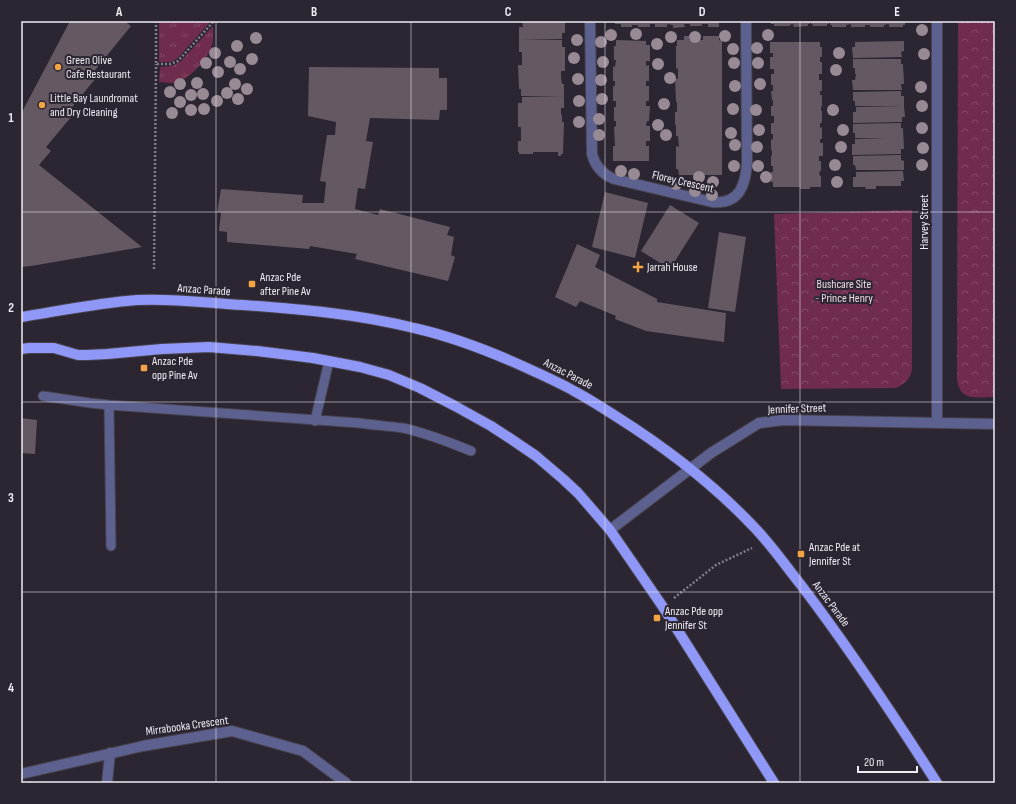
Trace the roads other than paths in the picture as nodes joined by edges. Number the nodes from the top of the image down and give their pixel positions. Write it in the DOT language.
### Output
graph roads {
  1 [pos="590,21"];
  2 [pos="746,21"];
  3 [pos="936,21"];
  4 [pos="21,317"];
  5 [pos="21,349"];
  6 [pos="329,361"];
  7 [pos="43,396"];
  8 [pos="109,405"];
  9 [pos="315,420"];
  10 [pos="937,422"];
  11 [pos="995,424"];
  12 [pos="472,451"];
  13 [pos="691,469"];
  14 [pos="610,530"];
  15 [pos="111,546"];
  16 [pos="110,753"];
  17 [pos="21,774"];
  18 [pos="107,783"];
  19 [pos="346,783"];
  20 [pos="774,783"];
  21 [pos="937,783"];
  1 -- 2 [label="street, Florey Crescent"];
  3 -- 10 [label="street, Harvey Street"];
  4 -- 13 [label="main road, Anzac Parade"];
  5 -- 6 [label="main road"];
  6 -- 9 [label="lane"];
  6 -- 14 [label="main road"];
  7 -- 8 [label="lane"];
  8 -- 9 [label="lane"];
  8 -- 15 [label="lane"];
  9 -- 12 [label="lane"];
  10 -- 11 [label="street, Jennifer Street"];
  10 -- 13 [label="street, Jennifer Street"];
  13 -- 14 [label="street, Jennifer Street"];
  13 -- 21 [label="main road, Anzac Parade"];
  14 -- 20 [label="main road"];
  16 -- 17 [label="street, Mirrabooka Crescent"];
  16 -- 18 [label="street"];
  16 -- 19 [label="street, Mirrabooka Crescent"];
}
